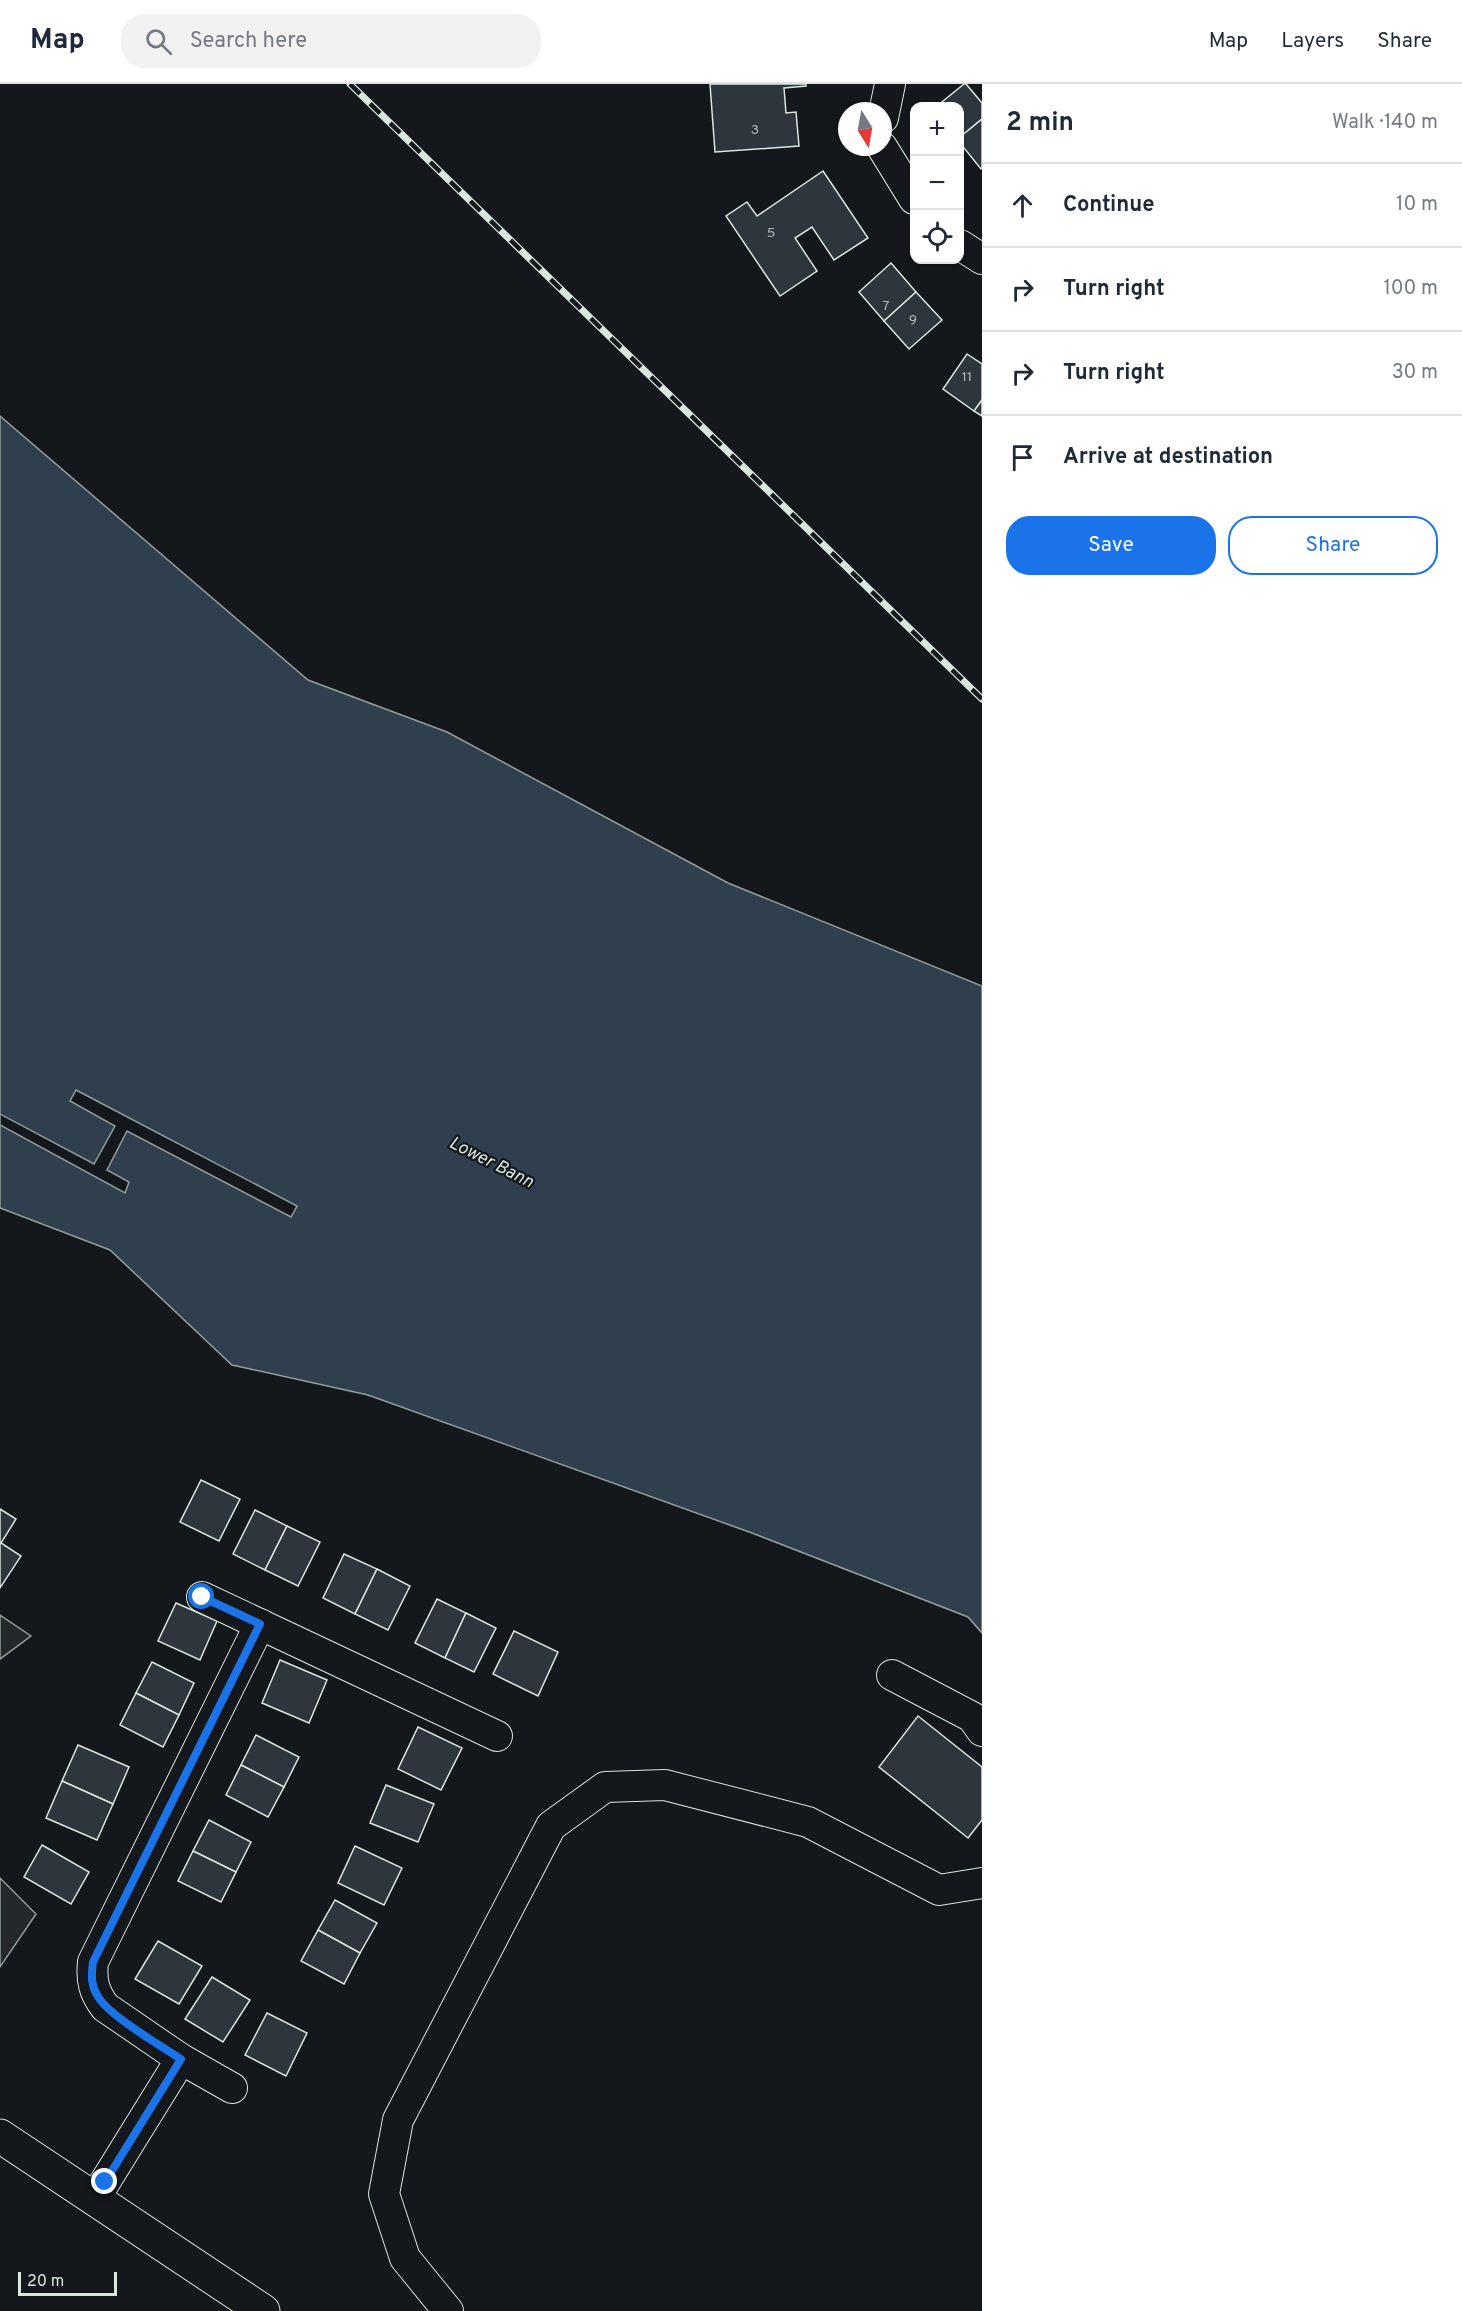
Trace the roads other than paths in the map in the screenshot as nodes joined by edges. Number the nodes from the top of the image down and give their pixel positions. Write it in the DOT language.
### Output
graph roads {
  1 [pos="890,84"];
  2 [pos="886,102"];
  3 [pos="888,156"];
  4 [pos="910,191"];
  5 [pos="964,248"];
  6 [pos="982,259"];
  7 [pos="202,1597"];
  8 [pos="260,1624"];
  9 [pos="892,1675"];
  10 [pos="982,1731"];
  11 [pos="497,1736"];
  12 [pos="982,1883"];
  13 [pos="181,2059"];
  14 [pos="232,2088"];
  15 [pos="0,2136"];
  16 [pos="95,2198"];
  17 [pos="263,2311"];
  18 [pos="448,2311"];
  1 -- 2 [label="street"];
  3 -- 4 [label="street"];
  5 -- 6 [label="street"];
  7 -- 8 [label="street"];
  8 -- 11 [label="street"];
  8 -- 13 [label="street"];
  9 -- 10 [label="street"];
  12 -- 18 [label="street"];
  13 -- 14 [label="street"];
  13 -- 16 [label="street"];
  15 -- 16 [label="main road"];
  16 -- 17 [label="main road"];
}
